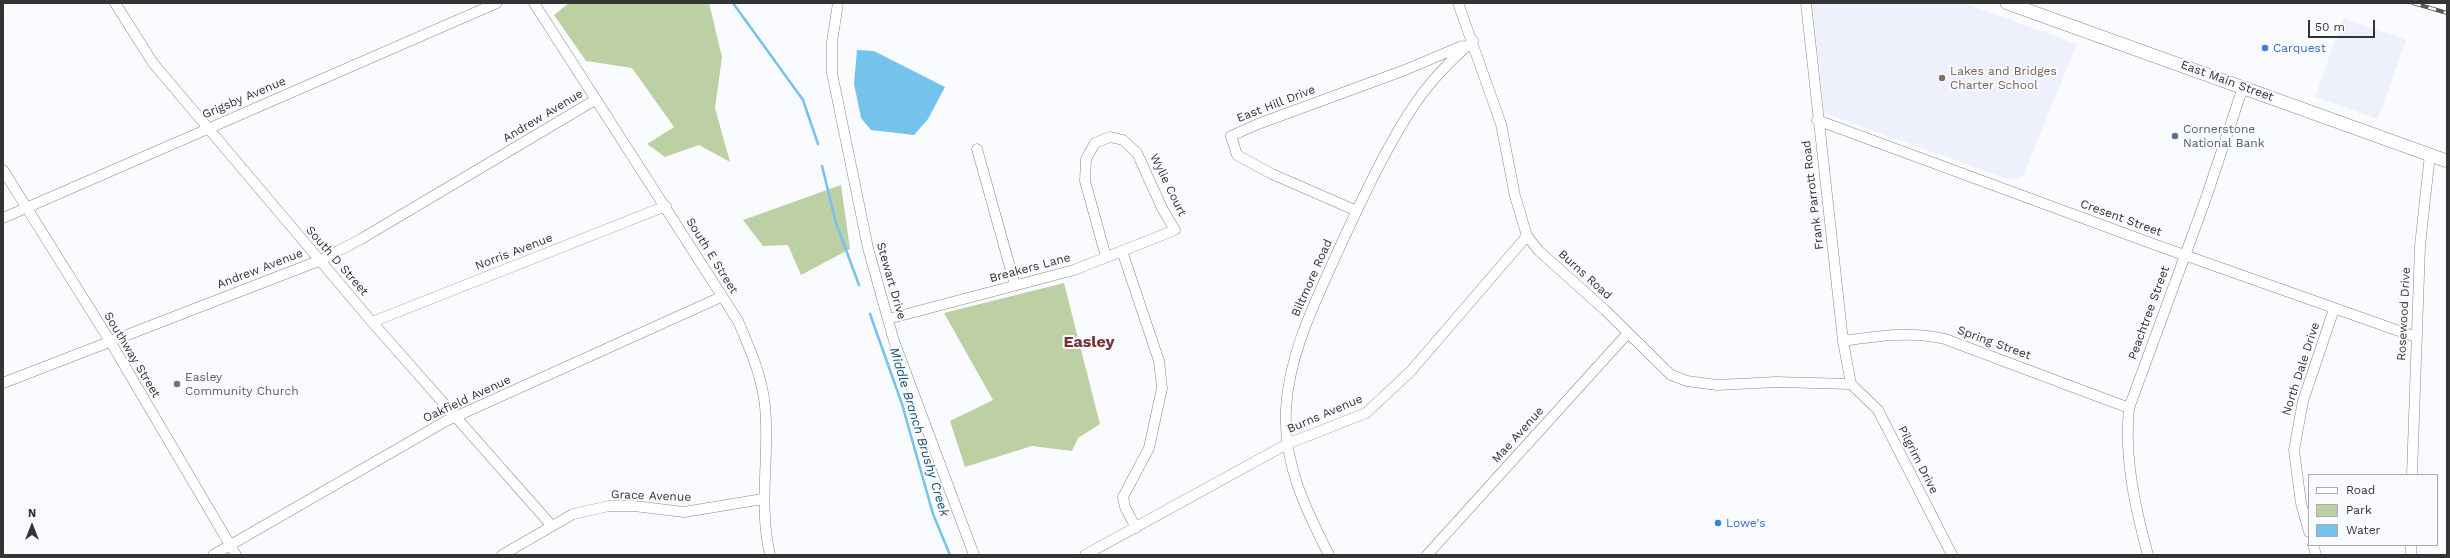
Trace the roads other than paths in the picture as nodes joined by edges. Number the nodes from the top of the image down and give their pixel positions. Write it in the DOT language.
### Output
graph roads {
  1 [pos="115,3"];
  2 [pos="497,3"];
  3 [pos="534,3"];
  4 [pos="838,3"];
  5 [pos="1458,3"];
  6 [pos="1806,3"];
  7 [pos="2007,3"];
  8 [pos="1472,41"];
  9 [pos="2243,87"];
  10 [pos="595,100"];
  11 [pos="1817,120"];
  12 [pos="207,128"];
  13 [pos="977,149"];
  14 [pos="2430,154"];
  15 [pos="2447,161"];
  16 [pos="3,170"];
  17 [pos="666,206"];
  18 [pos="27,208"];
  19 [pos="1357,211"];
  20 [pos="3,218"];
  21 [pos="1175,230"];
  22 [pos="1527,236"];
  23 [pos="1122,251"];
  24 [pos="2184,255"];
  25 [pos="1106,257"];
  26 [pos="321,260"];
  27 [pos="1015,285"];
  28 [pos="721,297"];
  29 [pos="2334,309"];
  30 [pos="888,319"];
  31 [pos="372,322"];
  32 [pos="1628,333"];
  33 [pos="2416,338"];
  34 [pos="110,341"];
  35 [pos="1843,341"];
  36 [pos="3,383"];
  37 [pos="1851,384"];
  38 [pos="2129,408"];
  39 [pos="456,416"];
  40 [pos="1287,444"];
  41 [pos="2412,474"];
  42 [pos="763,499"];
  43 [pos="552,526"];
  44 [pos="1136,528"];
  45 [pos="2308,528"];
  46 [pos="230,545"];
  47 [pos="213,555"];
  48 [pos="236,555"];
  49 [pos="502,555"];
  50 [pos="770,555"];
  51 [pos="974,555"];
  52 [pos="1085,555"];
  53 [pos="1329,555"];
  54 [pos="1427,555"];
  55 [pos="1952,555"];
  56 [pos="2148,555"];
  1 -- 12 [label="street, South D Street"];
  2 -- 12 [label="street, Grigsby Avenue"];
  3 -- 10 [label="street, South E Street"];
  4 -- 30 [label="street, Stewart Drive"];
  5 -- 8 [label="street, Burns Road"];
  6 -- 11 [label="street, Frank Parrott Road"];
  7 -- 9 [label="main road, East Main Street"];
  8 -- 19 [label="street, Biltmore Road"];
  8 -- 19 [label="street, East Hill Drive"];
  8 -- 22 [label="street, Burns Road"];
  9 -- 14 [label="main road, East Main Street"];
  9 -- 24 [label="street, Peachtree Street"];
  10 -- 17 [label="street, South E Street"];
  10 -- 26 [label="street, Andrew Avenue"];
  11 -- 24 [label="street, Cresent Street"];
  11 -- 35 [label="street, Frank Parrott Road"];
  12 -- 18 [label="street, Grigsby Avenue"];
  12 -- 26 [label="street, South D Street"];
  13 -- 27 [label="street"];
  14 -- 15 [label="main road, East Main Street"];
  14 -- 33 [label="street, Rosewood Drive"];
  16 -- 18 [label="street, Southway Street"];
  17 -- 28 [label="street, South E Street"];
  17 -- 31 [label="street, Norris Avenue"];
  18 -- 20 [label="street, Grigsby Avenue"];
  18 -- 34 [label="street, Southway Street"];
  19 -- 40 [label="street, Biltmore Road"];
  21 -- 23 [label="street, Breakers Lane"];
  21 -- 25 [label="street, Wylie Court"];
  22 -- 32 [label="street, Burns Road"];
  22 -- 40 [label="street, Burns Avenue"];
  23 -- 25 [label="street, Breakers Lane"];
  23 -- 44 [label="street"];
  24 -- 29 [label="street, Cresent Street"];
  24 -- 38 [label="street, Peachtree Street"];
  25 -- 27 [label="street, Breakers Lane"];
  26 -- 31 [label="street, South D Street"];
  26 -- 34 [label="street, Andrew Avenue"];
  27 -- 30 [label="street, Breakers Lane"];
  28 -- 39 [label="street, Oakfield Avenue"];
  28 -- 42 [label="street, South E Street"];
  29 -- 33 [label="street, Cresent Street"];
  29 -- 45 [label="street, North Dale Drive"];
  30 -- 51 [label="street, Stewart Drive"];
  31 -- 39 [label="street, South D Street"];
  32 -- 37 [label="street, Burns Road"];
  32 -- 54 [label="street, Mae Avenue"];
  33 -- 41 [label="street, Rosewood Drive"];
  34 -- 36 [label="street, Andrew Avenue"];
  34 -- 46 [label="street, Southway Street"];
  35 -- 37 [label="street, Frank Parrott Road"];
  35 -- 38 [label="street, Spring Street"];
  37 -- 55 [label="street, Pilgrim Drive"];
  38 -- 56 [label="street, Peachtree Street"];
  39 -- 43 [label="street, South D Street"];
  39 -- 46 [label="street, Oakfield Avenue"];
  40 -- 44 [label="street, Burns Avenue"];
  40 -- 53 [label="street, Biltmore Road"];
  42 -- 43 [label="street, Grace Avenue"];
  42 -- 50 [label="street, South E Street"];
  43 -- 49 [label="street, Grace Avenue"];
  44 -- 52 [label="street, Burns Avenue"];
  46 -- 47 [label="street, Oakfield Avenue"];
  46 -- 48 [label="street, Southway Street"];
}
